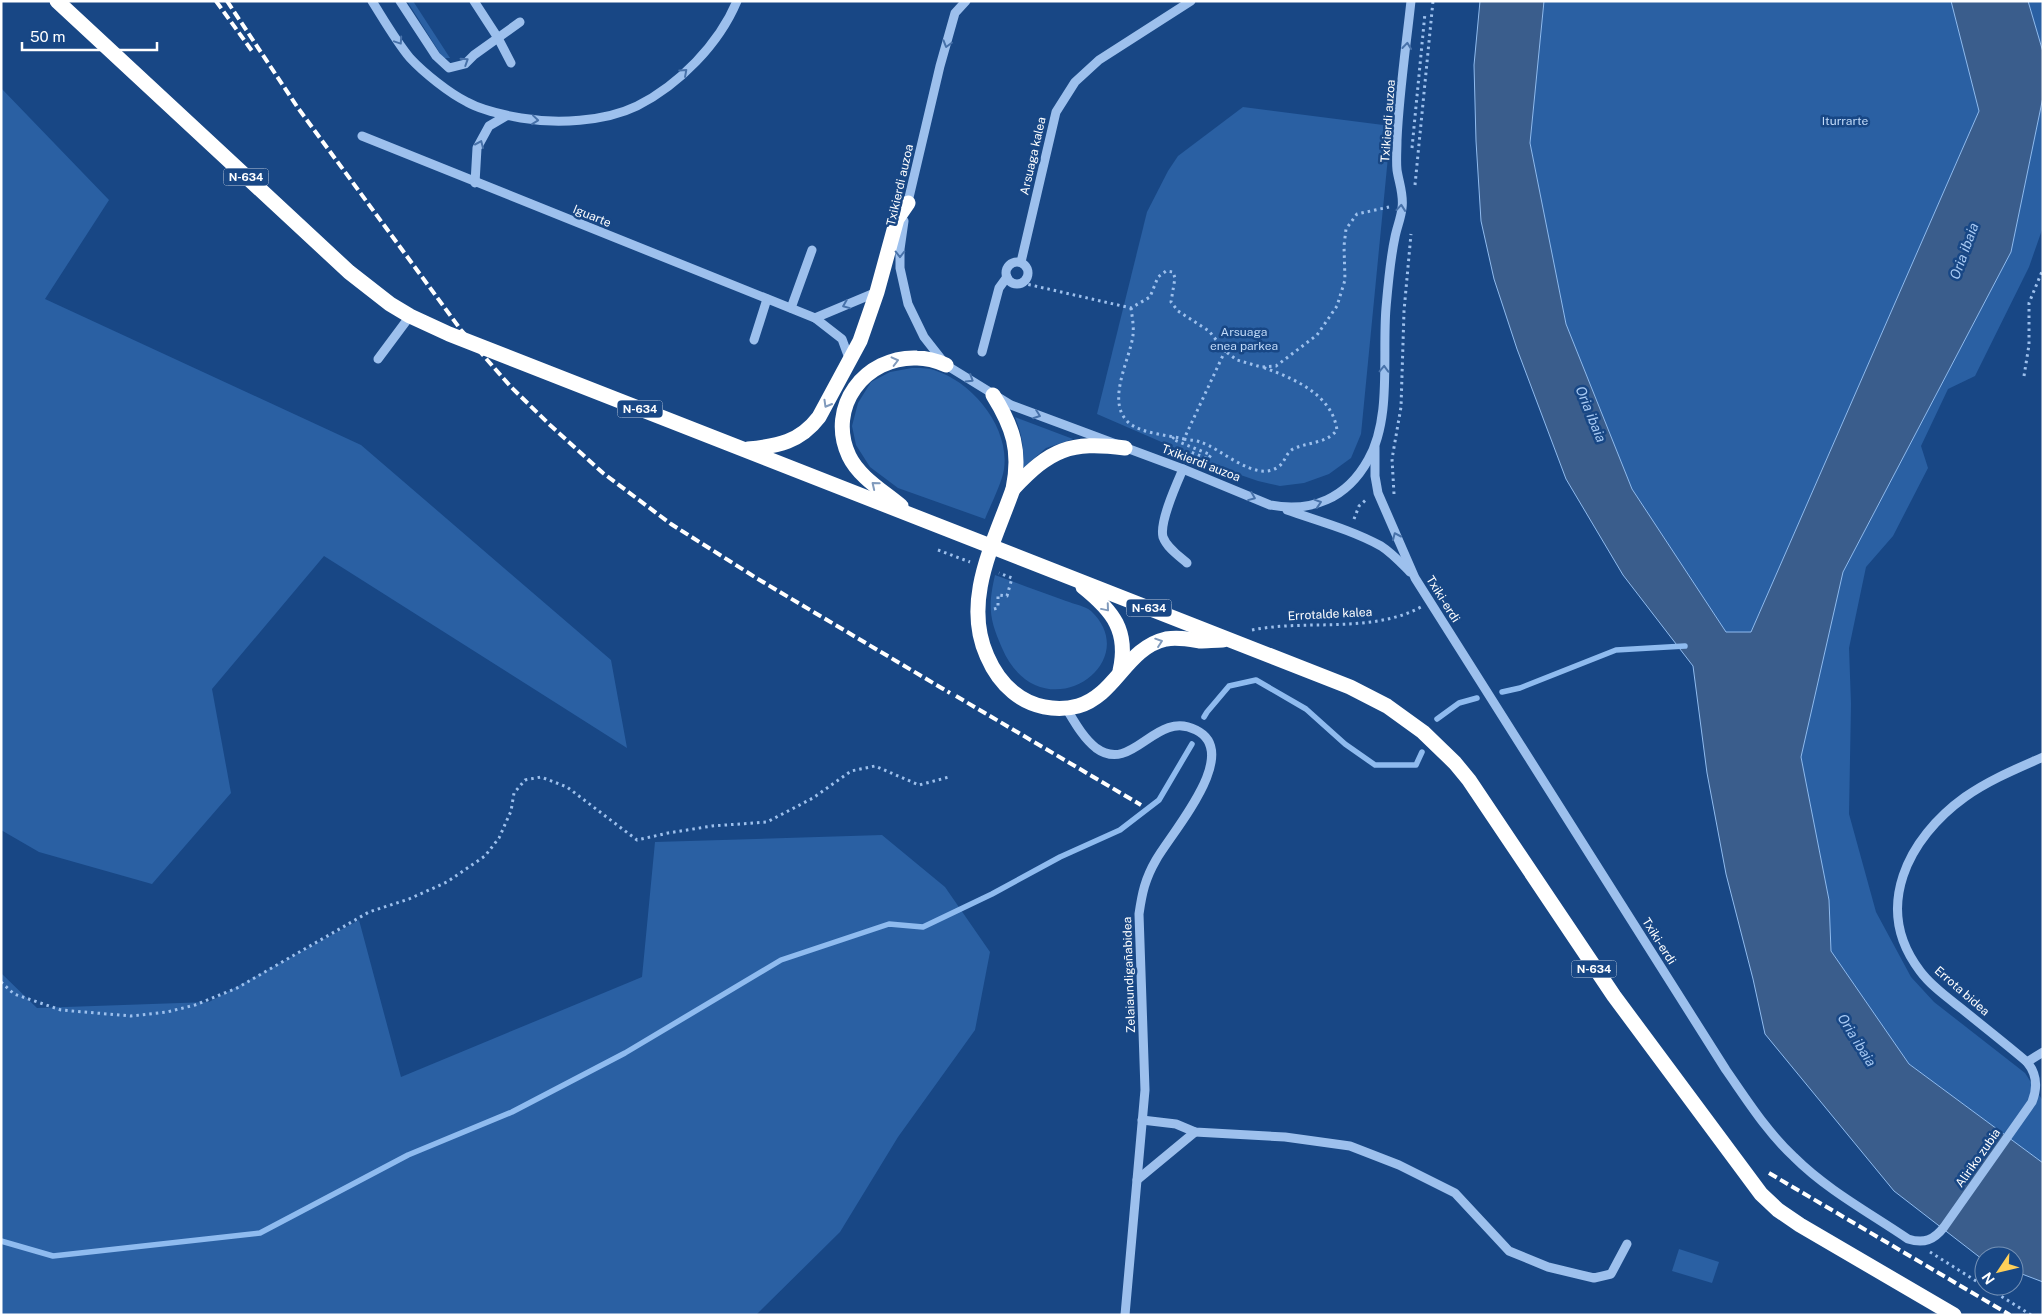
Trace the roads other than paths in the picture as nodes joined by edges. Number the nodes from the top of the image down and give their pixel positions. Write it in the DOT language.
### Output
graph roads {
  1 [pos="57,1"];
  2 [pos="372,1"];
  3 [pos="400,1"];
  4 [pos="474,1"];
  5 [pos="737,1"];
  6 [pos="955,1"];
  7 [pos="966,1"];
  8 [pos="1191,1"];
  9 [pos="1411,1"];
  10 [pos="955,13"];
  11 [pos="520,22"];
  12 [pos="498,38"];
  13 [pos="511,64"];
  14 [pos="506,116"];
  15 [pos="362,136"];
  16 [pos="475,183"];
  17 [pos="908,204"];
  18 [pos="812,250"];
  19 [pos="1021,262"];
  20 [pos="1007,277"];
  21 [pos="877,292"];
  22 [pos="766,299"];
  23 [pos="790,308"];
  24 [pos="410,316"];
  25 [pos="815,318"];
  26 [pos="754,340"];
  27 [pos="982,352"];
  28 [pos="378,359"];
  29 [pos="850,361"];
  30 [pos="946,365"];
  31 [pos="993,395"];
  32 [pos="1375,447"];
  33 [pos="1125,448"];
  34 [pos="744,450"];
  35 [pos="1183,469"];
  36 [pos="1013,489"];
  37 [pos="1270,505"];
  38 [pos="914,516"];
  39 [pos="1187,562"];
  40 [pos="1069,577"];
  41 [pos="1415,578"];
  42 [pos="1229,639"];
  43 [pos="1120,671"];
  44 [pos="1066,708"];
  45 [pos="2043,757"];
  46 [pos="2043,1052"];
  47 [pos="2027,1062"];
  48 [pos="1142,1120"];
  49 [pos="1194,1132"];
  50 [pos="1137,1180"];
  51 [pos="1944,1227"];
  52 [pos="1627,1244"];
  53 [pos="1125,1315"];
  54 [pos="1954,1315"];
  1 -- 24 [label="highway, N-634"];
  2 -- 14 [label="street, one-way"];
  3 -- 12 [label="street, one-way"];
  4 -- 12 [label="street"];
  14 -- 5 [label="street, one-way"];
  6 -- 10 [label="street"];
  7 -- 10 [label="street, Txikierdi auzoa"];
  8 -- 19 [label="street, Arsuaga kalea"];
  32 -- 9 [label="street, Txikierdi auzoa, one-way"];
  10 -- 17 [label="street, Txikierdi auzoa, one-way"];
  11 -- 12 [label="street"];
  12 -- 13 [label="street"];
  16 -- 14 [label="street, one-way"];
  15 -- 16 [label="street, Iguarte"];
  16 -- 22 [label="street, Iguarte"];
  17 -- 21 [label="highway"];
  17 -- 30 [label="street, Txikierdi auzoa, one-way"];
  18 -- 23 [label="street"];
  19 -- 20 [label="street, Arsuaga kalea"];
  19 -- 20 [label="street, Arsuaga kalea"];
  20 -- 27 [label="street"];
  21 -- 25 [label="street, one-way"];
  21 -- 29 [label="highway"];
  22 -- 23 [label="street, Iguarte"];
  22 -- 26 [label="street"];
  23 -- 25 [label="street, Iguarte"];
  24 -- 28 [label="street"];
  24 -- 34 [label="highway, N-634"];
  25 -- 29 [label="street, Iguarte"];
  29 -- 34 [label="highway, one-way"];
  30 -- 31 [label="street, Txikierdi auzoa, one-way"];
  38 -- 30 [label="highway, one-way"];
  31 -- 33 [label="street, Txikierdi auzoa, one-way"];
  31 -- 36 [label="highway"];
  37 -- 32 [label="street, Txikierdi auzoa, one-way"];
  41 -- 32 [label="street, one-way"];
  33 -- 35 [label="street, Txikierdi auzoa"];
  33 -- 36 [label="highway"];
  34 -- 38 [label="highway, N-634"];
  35 -- 37 [label="street, Txikierdi auzoa, one-way"];
  35 -- 39 [label="street"];
  36 -- 44 [label="highway"];
  37 -- 41 [label="street"];
  38 -- 40 [label="highway, N-634"];
  40 -- 42 [label="highway, N-634"];
  40 -- 43 [label="highway, one-way"];
  41 -- 51 [label="street, Txiki-erdi"];
  43 -- 42 [label="highway, one-way"];
  42 -- 54 [label="highway, N-634"];
  43 -- 44 [label="highway"];
  44 -- 48 [label="street, Zelaiaundigañabidea"];
  45 -- 47 [label="street, Errota bidea"];
  46 -- 47 [label="street"];
  47 -- 51 [label="street, Aliriko zubia"];
  48 -- 49 [label="street"];
  48 -- 50 [label="street, Zelaiaundigañabidea"];
  49 -- 50 [label="street"];
  49 -- 52 [label="street"];
  50 -- 53 [label="street, Zelaiaundigañabidea"];
}
